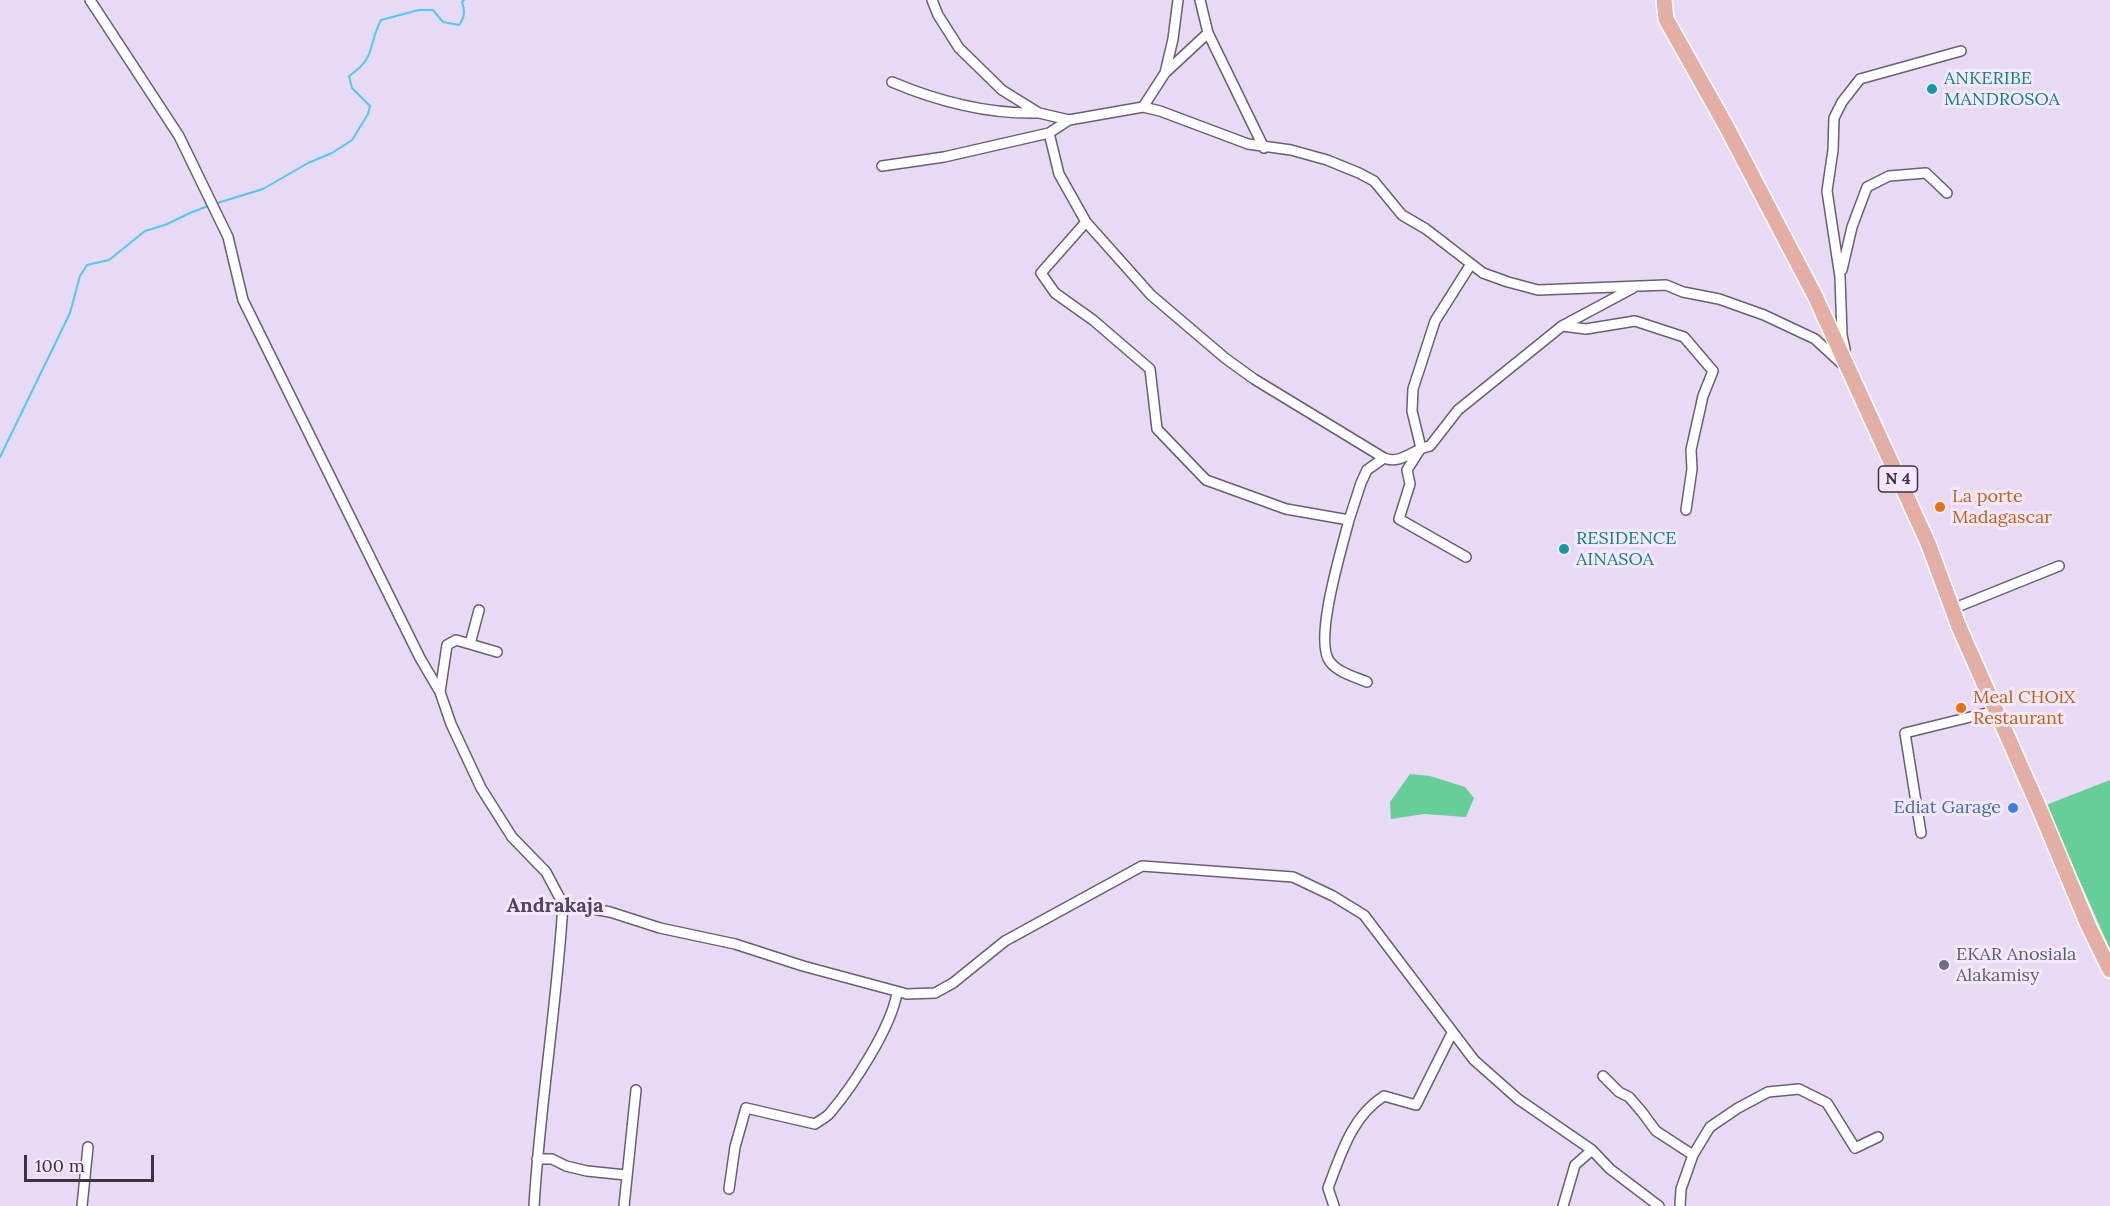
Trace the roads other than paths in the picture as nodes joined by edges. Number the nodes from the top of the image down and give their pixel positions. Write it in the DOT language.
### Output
graph roads {
  1 [pos="90,0"];
  2 [pos="932,0"];
  3 [pos="1178,0"];
  4 [pos="1200,0"];
  5 [pos="1664,0"];
  6 [pos="1208,33"];
  7 [pos="1961,51"];
  8 [pos="1165,73"];
  9 [pos="892,82"];
  10 [pos="1143,107"];
  11 [pos="1039,113"];
  12 [pos="1069,120"];
  13 [pos="1049,133"];
  14 [pos="1264,148"];
  15 [pos="882,166"];
  16 [pos="1947,194"];
  17 [pos="1086,222"];
  18 [pos="1471,264"];
  19 [pos="1840,277"];
  20 [pos="1635,286"];
  21 [pos="1562,326"];
  22 [pos="1848,369"];
  23 [pos="1421,448"];
  24 [pos="1384,458"];
  25 [pos="1686,510"];
  26 [pos="1349,520"];
  27 [pos="1466,557"];
  28 [pos="2059,566"];
  29 [pos="1952,609"];
  30 [pos="479,610"];
  31 [pos="470,644"];
  32 [pos="498,652"];
  33 [pos="1367,682"];
  34 [pos="440,692"];
  35 [pos="1995,711"];
  36 [pos="1921,833"];
  37 [pos="563,903"];
  38 [pos="2110,970"];
  39 [pos="897,993"];
  40 [pos="1452,1033"];
  41 [pos="1603,1076"];
  42 [pos="636,1090"];
  43 [pos="1878,1137"];
  44 [pos="88,1147"];
  45 [pos="1592,1150"];
  46 [pos="1693,1155"];
  47 [pos="537,1159"];
  48 [pos="626,1175"];
  49 [pos="729,1189"];
  50 [pos="82,1206"];
  51 [pos="534,1206"];
  52 [pos="624,1206"];
  53 [pos="1334,1206"];
  54 [pos="1563,1206"];
  55 [pos="1659,1206"];
  56 [pos="1680,1206"];
  1 -- 34 [label="street"];
  2 -- 11 [label="street"];
  3 -- 8 [label="street"];
  4 -- 6 [label="street"];
  5 -- 22 [label="main road, N 4"];
  6 -- 8 [label="street"];
  6 -- 14 [label="street"];
  7 -- 19 [label="street"];
  8 -- 10 [label="street"];
  9 -- 11 [label="street"];
  10 -- 12 [label="street"];
  10 -- 14 [label="street"];
  11 -- 12 [label="street"];
  12 -- 13 [label="street"];
  13 -- 15 [label="street"];
  13 -- 17 [label="street"];
  14 -- 18 [label="street"];
  16 -- 19 [label="street"];
  17 -- 24 [label="street"];
  17 -- 26 [label="street"];
  18 -- 20 [label="street"];
  18 -- 23 [label="street"];
  19 -- 22 [label="street"];
  20 -- 21 [label="street"];
  20 -- 22 [label="street"];
  21 -- 23 [label="street"];
  21 -- 25 [label="street"];
  22 -- 29 [label="main road, N 4"];
  23 -- 24 [label="street"];
  23 -- 27 [label="street"];
  24 -- 26 [label="street"];
  26 -- 33 [label="street"];
  28 -- 29 [label="street"];
  29 -- 35 [label="main road, N 4"];
  30 -- 31 [label="street"];
  31 -- 32 [label="street"];
  31 -- 34 [label="street"];
  34 -- 37 [label="street"];
  35 -- 36 [label="street"];
  35 -- 38 [label="main road, N 4"];
  37 -- 39 [label="street"];
  37 -- 47 [label="street"];
  39 -- 40 [label="street"];
  39 -- 49 [label="street"];
  40 -- 45 [label="street"];
  40 -- 53 [label="street"];
  41 -- 46 [label="street"];
  42 -- 48 [label="street"];
  43 -- 46 [label="street"];
  44 -- 50 [label="street"];
  45 -- 54 [label="street"];
  45 -- 55 [label="street"];
  46 -- 56 [label="street"];
  47 -- 48 [label="street"];
  47 -- 51 [label="street"];
  48 -- 52 [label="street"];
}
